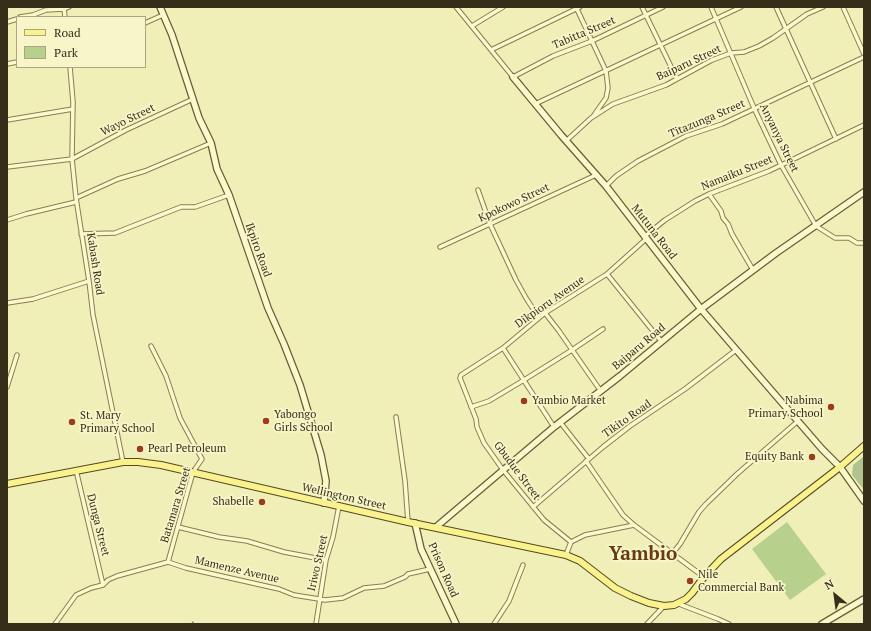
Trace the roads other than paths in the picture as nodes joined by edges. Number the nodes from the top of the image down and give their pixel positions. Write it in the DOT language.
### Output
graph roads {
  1 [pos="69,7"];
  2 [pos="160,7"];
  3 [pos="456,7"];
  4 [pos="503,7"];
  5 [pos="642,7"];
  6 [pos="662,7"];
  7 [pos="710,7"];
  8 [pos="740,7"];
  9 [pos="776,7"];
  10 [pos="823,7"];
  11 [pos="843,7"];
  12 [pos="64,8"];
  13 [pos="578,8"];
  14 [pos="163,15"];
  15 [pos="646,15"];
  16 [pos="24,16"];
  17 [pos="716,18"];
  18 [pos="146,23"];
  19 [pos="472,26"];
  20 [pos="786,29"];
  21 [pos="592,41"];
  22 [pos="659,44"];
  23 [pos="492,50"];
  24 [pos="731,53"];
  25 [pos="864,56"];
  26 [pos="70,68"];
  27 [pos="606,71"];
  28 [pos="513,77"];
  29 [pos="677,79"];
  30 [pos="810,82"];
  31 [pos="193,99"];
  32 [pos="535,104"];
  33 [pos="754,108"];
  34 [pos="73,109"];
  35 [pos="591,118"];
  36 [pos="7,120"];
  37 [pos="864,125"];
  38 [pos="836,139"];
  39 [pos="566,141"];
  40 [pos="211,143"];
  41 [pos="72,159"];
  42 [pos="781,165"];
  43 [pos="7,167"];
  44 [pos="596,174"];
  45 [pos="606,186"];
  46 [pos="478,190"];
  47 [pos="864,192"];
  48 [pos="709,194"];
  49 [pos="229,195"];
  50 [pos="76,200"];
  51 [pos="7,220"];
  52 [pos="490,224"];
  53 [pos="816,226"];
  54 [pos="81,234"];
  55 [pos="645,238"];
  56 [pos="864,243"];
  57 [pos="440,247"];
  58 [pos="753,270"];
  59 [pos="607,274"];
  60 [pos="89,281"];
  61 [pos="7,303"];
  62 [pos="701,309"];
  63 [pos="545,313"];
  64 [pos="539,318"];
  65 [pos="603,328"];
  66 [pos="661,341"];
  67 [pos="151,346"];
  68 [pos="503,348"];
  69 [pos="572,350"];
  70 [pos="736,350"];
  71 [pos="17,355"];
  72 [pos="461,374"];
  73 [pos="524,380"];
  74 [pos="7,387"];
  75 [pos="600,390"];
  76 [pos="471,407"];
  77 [pos="396,417"];
  78 [pos="560,422"];
  79 [pos="798,422"];
  80 [pos="554,427"];
  81 [pos="864,446"];
  82 [pos="588,460"];
  83 [pos="123,462"];
  84 [pos="840,467"];
  85 [pos="76,470"];
  86 [pos="503,470"];
  87 [pos="193,472"];
  88 [pos="7,484"];
  89 [pos="864,500"];
  90 [pos="324,503"];
  91 [pos="339,506"];
  92 [pos="532,507"];
  93 [pos="408,522"];
  94 [pos="415,523"];
  95 [pos="634,525"];
  96 [pos="178,527"];
  97 [pos="436,527"];
  98 [pos="571,542"];
  99 [pos="672,554"];
  100 [pos="566,555"];
  101 [pos="326,560"];
  102 [pos="168,562"];
  103 [pos="523,565"];
  104 [pos="430,569"];
  105 [pos="704,577"];
  106 [pos="103,585"];
  107 [pos="319,598"];
  108 [pos="864,600"];
  109 [pos="678,604"];
  110 [pos="664,606"];
  111 [pos="56,624"];
  112 [pos="316,624"];
  113 [pos="456,624"];
  114 [pos="494,624"];
  115 [pos="647,624"];
  116 [pos="729,624"];
  117 [pos="822,624"];
  1 -- 12 [label="street"];
  2 -- 14 [label="street, Ikpiro Road"];
  3 -- 19 [label="street, Mutuna Road"];
  4 -- 19 [label="street"];
  5 -- 15 [label="street"];
  6 -- 15 [label="street, Tabitta Street"];
  7 -- 17 [label="street, Anyanya Street"];
  8 -- 17 [label="street"];
  9 -- 20 [label="street"];
  10 -- 20 [label="street, Baiparu Street"];
  11 -- 25 [label="street"];
  12 -- 16 [label="street"];
  13 -- 21 [label="street"];
  13 -- 23 [label="street"];
  14 -- 18 [label="street"];
  14 -- 31 [label="street, Ikpiro Road"];
  15 -- 21 [label="street, Tabitta Street"];
  15 -- 22 [label="street"];
  17 -- 22 [label="street"];
  17 -- 24 [label="street, Anyanya Street"];
  19 -- 23 [label="street, Mutuna Road"];
  20 -- 24 [label="street, Baiparu Street"];
  20 -- 30 [label="street"];
  21 -- 27 [label="street"];
  21 -- 28 [label="street, Tabitta Street"];
  22 -- 27 [label="street"];
  22 -- 29 [label="street"];
  23 -- 28 [label="street, Mutuna Road"];
  24 -- 29 [label="street, Baiparu Street"];
  24 -- 33 [label="street, Anyanya Street"];
  25 -- 30 [label="street, Titazunga Street"];
  26 -- 34 [label="street, Kabash Road"];
  27 -- 32 [label="street"];
  27 -- 35 [label="street"];
  28 -- 32 [label="street, Mutuna Road"];
  29 -- 35 [label="street, Baiparu Street"];
  30 -- 33 [label="street, Titazunga Street"];
  30 -- 38 [label="street"];
  31 -- 40 [label="street, Ikpiro Road"];
  31 -- 41 [label="street, Wayo Street"];
  32 -- 39 [label="street, Mutuna Road"];
  33 -- 42 [label="street, Anyanya Street"];
  33 -- 45 [label="street, Titazunga Street"];
  34 -- 36 [label="street"];
  34 -- 41 [label="street, Kabash Road"];
  35 -- 39 [label="street, Baiparu Street"];
  37 -- 38 [label="street, Namaiku Street"];
  38 -- 42 [label="street, Namaiku Street"];
  39 -- 44 [label="street, Mutuna Road"];
  40 -- 49 [label="street, Ikpiro Road"];
  40 -- 50 [label="street"];
  41 -- 43 [label="street"];
  41 -- 50 [label="street, Kabash Road"];
  42 -- 48 [label="street, Namaiku Street"];
  42 -- 53 [label="street, Anyanya Street"];
  44 -- 45 [label="street, Mutuna Road"];
  44 -- 52 [label="street, Kpokowo Street"];
  45 -- 55 [label="street, Mutuna Road"];
  46 -- 52 [label="street"];
  47 -- 53 [label="street, Baiparu Road"];
  48 -- 55 [label="street, Namaiku Street"];
  48 -- 58 [label="street"];
  49 -- 54 [label="street"];
  49 -- 90 [label="street, Ikpiro Road"];
  50 -- 51 [label="street"];
  50 -- 54 [label="street, Kabash Road"];
  52 -- 57 [label="street, Kpokowo Street"];
  52 -- 64 [label="street"];
  53 -- 56 [label="street, Anyanya Street"];
  53 -- 58 [label="street, Baiparu Road"];
  54 -- 60 [label="street, Kabash Road"];
  55 -- 59 [label="street, Dikpioru Avenue"];
  55 -- 62 [label="street, Mutuna Road"];
  58 -- 62 [label="street, Baiparu Road"];
  59 -- 63 [label="street, Dikpioru Avenue"];
  59 -- 66 [label="street"];
  60 -- 61 [label="street"];
  60 -- 83 [label="street, Kabash Road"];
  62 -- 66 [label="street, Baiparu Road"];
  62 -- 70 [label="street, Mutuna Road"];
  63 -- 64 [label="street, Dikpioru Avenue"];
  63 -- 69 [label="street"];
  64 -- 68 [label="street, Dikpioru Avenue"];
  65 -- 69 [label="street"];
  66 -- 75 [label="street, Baiparu Road"];
  67 -- 87 [label="street, Batamara Street"];
  68 -- 72 [label="street, Dikpioru Avenue"];
  68 -- 73 [label="street"];
  69 -- 73 [label="street"];
  69 -- 75 [label="street"];
  70 -- 79 [label="street, Mutuna Road"];
  70 -- 82 [label="street, Tikito Road"];
  71 -- 74 [label="street"];
  72 -- 76 [label="street, Gbudue Street"];
  73 -- 76 [label="street"];
  73 -- 80 [label="street"];
  75 -- 78 [label="street, Baiparu Road"];
  76 -- 86 [label="street, Gbudue Street"];
  77 -- 93 [label="street"];
  78 -- 80 [label="street, Baiparu Road"];
  78 -- 82 [label="street"];
  79 -- 84 [label="street, Mutuna Road"];
  79 -- 99 [label="street"];
  80 -- 86 [label="street, Baiparu Road"];
  81 -- 84 [label="main road"];
  82 -- 92 [label="street, Tikito Road"];
  82 -- 95 [label="street"];
  83 -- 85 [label="main road, Wellington Street"];
  83 -- 87 [label="main road, Wellington Street"];
  84 -- 89 [label="street, Mutuna Road"];
  84 -- 105 [label="main road"];
  85 -- 88 [label="main road, Wellington Street"];
  85 -- 106 [label="street, Dunga Street"];
  86 -- 92 [label="street, Gbudue Street"];
  86 -- 97 [label="street, Baiparu Road"];
  87 -- 90 [label="main road, Wellington Street"];
  87 -- 96 [label="street, Batamara Street"];
  90 -- 91 [label="main road, Wellington Street"];
  91 -- 93 [label="main road, Wellington Street"];
  91 -- 101 [label="street, Iriwo Street"];
  92 -- 98 [label="street, Gbudue Street"];
  93 -- 94 [label="main road, Wellington Street"];
  94 -- 97 [label="main road, Wellington Street"];
  94 -- 104 [label="street, Prison Road"];
  95 -- 98 [label="street"];
  95 -- 99 [label="street"];
  96 -- 101 [label="street"];
  96 -- 102 [label="street, Batamara Street"];
  97 -- 100 [label="main road, Wellington Street"];
  98 -- 100 [label="street"];
  99 -- 105 [label="street"];
  100 -- 110 [label="main road, Wellington Street"];
  101 -- 107 [label="street, Iriwo Street"];
  102 -- 106 [label="street"];
  102 -- 107 [label="street, Mamenze Avenue"];
  103 -- 114 [label="street"];
  104 -- 107 [label="street, Mamenze Avenue"];
  104 -- 113 [label="street, Prison Road"];
  105 -- 109 [label="main road"];
  106 -- 111 [label="street"];
  107 -- 112 [label="street, Iriwo Street"];
  108 -- 117 [label="street"];
  109 -- 110 [label="main road"];
  109 -- 116 [label="street"];
  110 -- 115 [label="street"];
}
